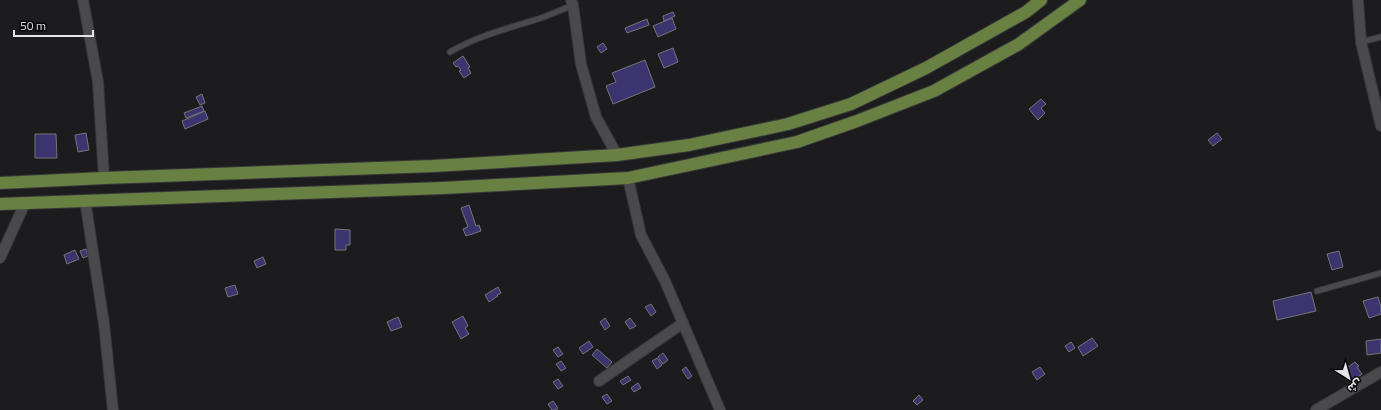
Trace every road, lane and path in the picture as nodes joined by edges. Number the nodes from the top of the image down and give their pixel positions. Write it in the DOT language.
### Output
graph roads {
  1 [pos="82,0"];
  2 [pos="1041,0"];
  3 [pos="1080,0"];
  4 [pos="1358,0"];
  5 [pos="572,2"];
  6 [pos="1381,37"];
  7 [pos="1361,42"];
  8 [pos="450,52"];
  9 [pos="1381,126"];
  10 [pos="617,155"];
  11 [pos="104,178"];
  12 [pos="628,178"];
  13 [pos="0,183"];
  14 [pos="85,200"];
  15 [pos="25,203"];
  16 [pos="0,204"];
  17 [pos="0,258"];
  18 [pos="1381,273"];
  19 [pos="1317,291"];
  20 [pos="683,323"];
  21 [pos="1381,372"];
  22 [pos="599,381"];
  23 [pos="113,410"];
  24 [pos="720,410"];
  25 [pos="1316,410"];
  1 -- 11 [label="street"];
  2 -- 10 [label="main road"];
  3 -- 12 [label="main road"];
  4 -- 7 [label="street"];
  5 -- 8 [label="lane"];
  5 -- 10 [label="street"];
  6 -- 7 [label="lane"];
  7 -- 9 [label="street"];
  10 -- 11 [label="main road"];
  11 -- 13 [label="main road"];
  12 -- 14 [label="main road"];
  12 -- 20 [label="street"];
  14 -- 15 [label="main road"];
  14 -- 23 [label="street"];
  15 -- 16 [label="main road"];
  15 -- 17 [label="street"];
  18 -- 19 [label="lane"];
  20 -- 22 [label="street"];
  20 -- 24 [label="street"];
  21 -- 25 [label="street"];
}
